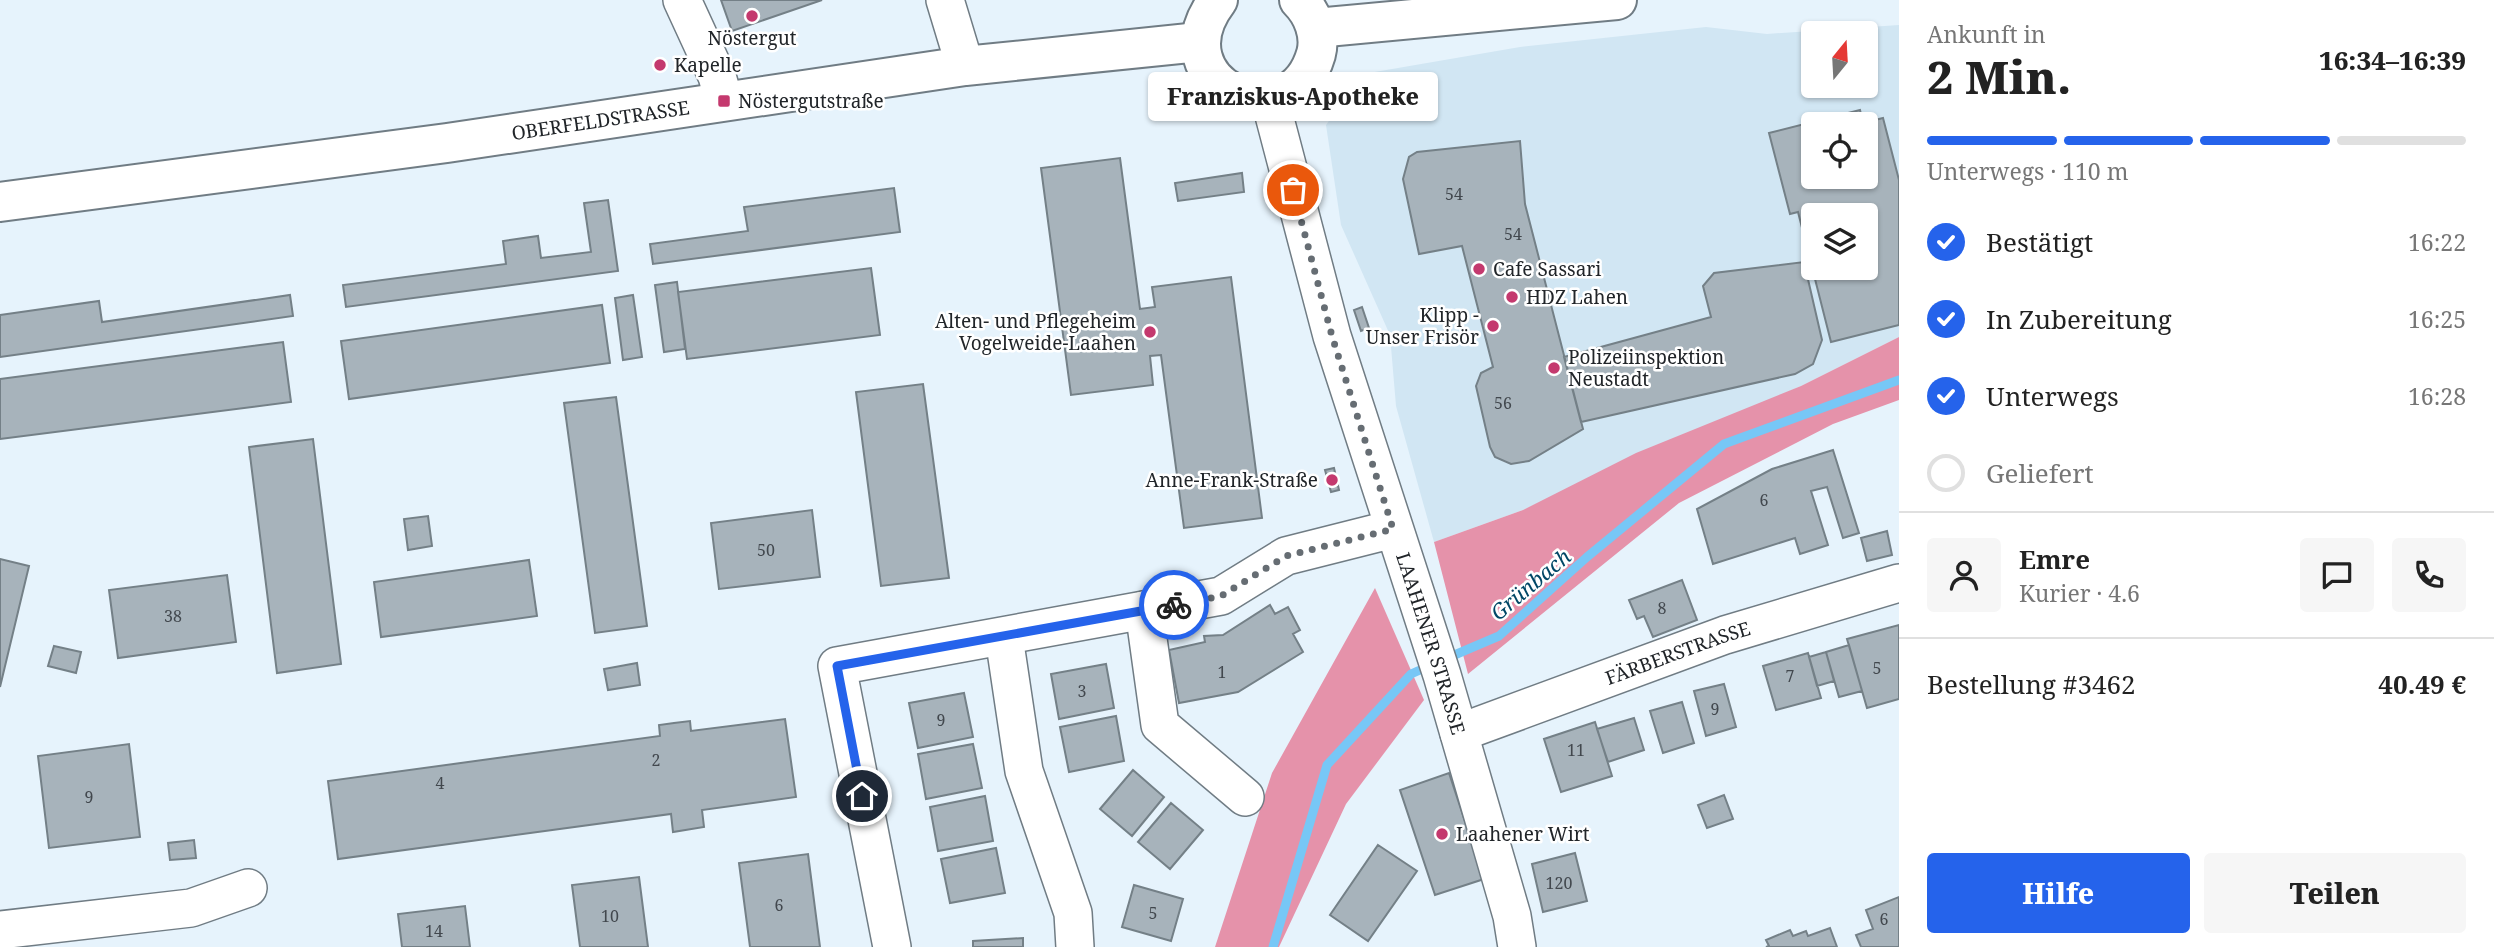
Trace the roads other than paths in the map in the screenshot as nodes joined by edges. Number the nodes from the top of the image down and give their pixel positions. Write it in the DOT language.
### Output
graph roads {
  1 [pos="682,0"];
  2 [pos="945,0"];
  3 [pos="1218,0"];
  4 [pos="1617,0"];
  5 [pos="1308,14"];
  6 [pos="1199,42"];
  7 [pos="965,66"];
  8 [pos="1270,100"];
  9 [pos="724,101"];
  10 [pos="0,202"];
  11 [pos="1393,529"];
  12 [pos="1899,583"];
  13 [pos="1144,610"];
  14 [pos="1004,637"];
  15 [pos="1459,733"];
  16 [pos="1245,797"];
  17 [pos="248,888"];
  18 [pos="0,930"];
  19 [pos="892,947"];
  20 [pos="1075,947"];
  21 [pos="1517,947"];
  1 -- 9 [label="street"];
  2 -- 7 [label="street"];
  3 -- 6 [label="main road"];
  4 -- 5 [label="main road"];
  5 -- 8 [label="main road"];
  6 -- 7 [label="main road, OBERFELDSTRASSE"];
  6 -- 8 [label="main road"];
  7 -- 9 [label="main road, OBERFELDSTRASSE"];
  8 -- 11 [label="street, LAAHENER STRASSE"];
  9 -- 10 [label="main road, OBERFELDSTRASSE"];
  11 -- 13 [label="street"];
  11 -- 15 [label="street, LAAHENER STRASSE"];
  12 -- 15 [label="street, FÄRBERSTRASSE"];
  13 -- 14 [label="street"];
  13 -- 16 [label="street"];
  14 -- 19 [label="street"];
  14 -- 20 [label="street"];
  15 -- 21 [label="street, LAAHENER STRASSE"];
  17 -- 18 [label="street"];
}
